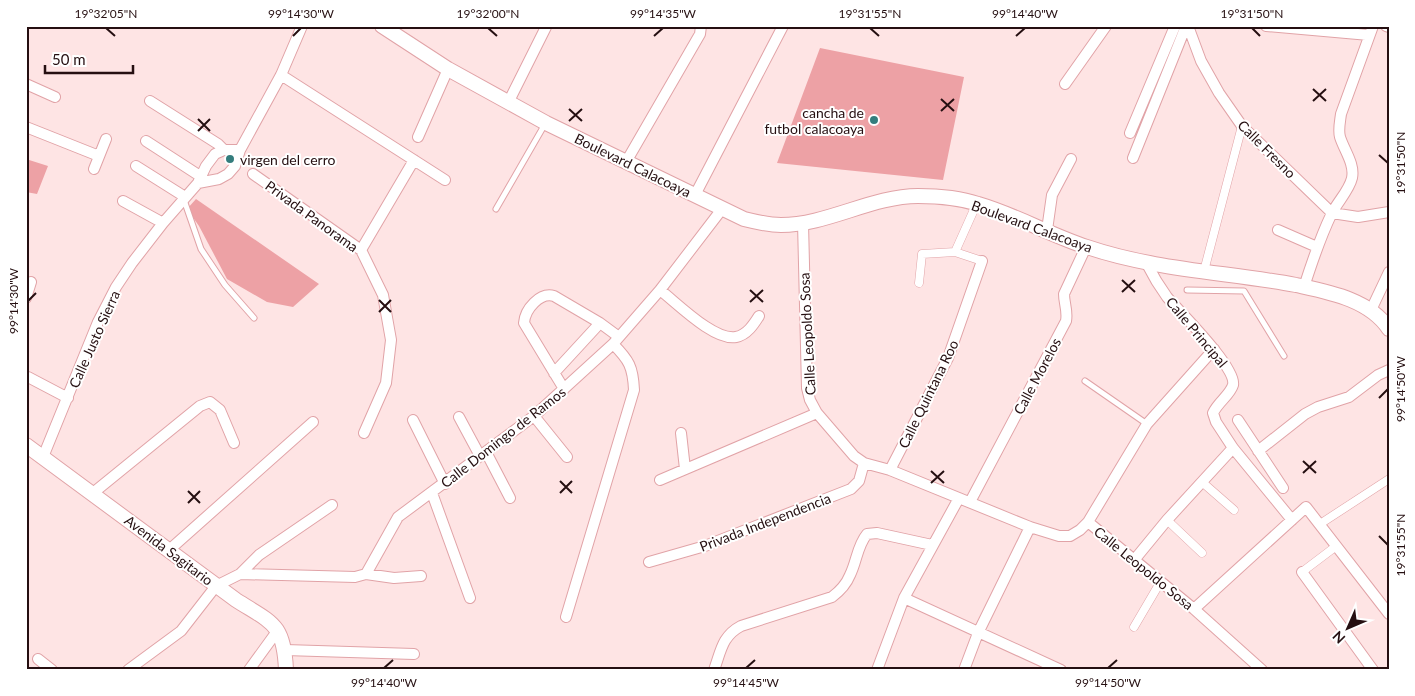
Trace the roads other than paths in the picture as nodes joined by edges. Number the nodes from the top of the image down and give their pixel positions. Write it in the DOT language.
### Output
graph roads {
  1 [pos="302,26"];
  2 [pos="382,26"];
  3 [pos="701,26"];
  4 [pos="782,26"];
  5 [pos="1106,26"];
  6 [pos="1175,26"];
  7 [pos="1187,26"];
  8 [pos="546,27"];
  9 [pos="1271,27"];
  10 [pos="1371,31"];
  11 [pos="448,69"];
  12 [pos="281,75"];
  13 [pos="26,84"];
  14 [pos="1065,84"];
  15 [pos="56,97"];
  16 [pos="150,101"];
  17 [pos="508,103"];
  18 [pos="546,123"];
  19 [pos="26,126"];
  20 [pos="1242,126"];
  21 [pos="1130,133"];
  22 [pos="418,137"];
  23 [pos="106,139"];
  24 [pos="146,141"];
  25 [pos="224,150"];
  26 [pos="240,150"];
  27 [pos="99,156"];
  28 [pos="1071,158"];
  29 [pos="1133,158"];
  30 [pos="414,160"];
  31 [pos="626,162"];
  32 [pos="136,166"];
  33 [pos="94,168"];
  34 [pos="253,174"];
  35 [pos="199,179"];
  36 [pos="446,180"];
  37 [pos="695,195"];
  38 [pos="184,199"];
  39 [pos="123,200"];
  40 [pos="977,203"];
  41 [pos="496,209"];
  42 [pos="722,209"];
  43 [pos="1389,212"];
  44 [pos="1332,213"];
  45 [pos="163,223"];
  46 [pos="803,223"];
  47 [pos="1047,230"];
  48 [pos="1278,230"];
  49 [pos="1086,247"];
  50 [pos="1317,247"];
  51 [pos="361,250"];
  52 [pos="955,252"];
  53 [pos="982,261"];
  54 [pos="1147,264"];
  55 [pos="1204,271"];
  56 [pos="1389,272"];
  57 [pos="1255,278"];
  58 [pos="31,282"];
  59 [pos="919,283"];
  60 [pos="1386,285"];
  61 [pos="1304,287"];
  62 [pos="660,290"];
  63 [pos="1187,290"];
  64 [pos="1244,292"];
  65 [pos="26,298"];
  66 [pos="1371,310"];
  67 [pos="759,316"];
  68 [pos="254,318"];
  69 [pos="600,323"];
  70 [pos="1389,329"];
  71 [pos="616,340"];
  72 [pos="1214,349"];
  73 [pos="1284,356"];
  74 [pos="1389,370"];
  75 [pos="554,373"];
  76 [pos="28,376"];
  77 [pos="1085,381"];
  78 [pos="564,389"];
  79 [pos="68,398"];
  80 [pos="817,414"];
  81 [pos="534,416"];
  82 [pos="459,417"];
  83 [pos="413,420"];
  84 [pos="1238,420"];
  85 [pos="313,422"];
  86 [pos="1147,424"];
  87 [pos="364,433"];
  88 [pos="681,433"];
  89 [pos="234,443"];
  90 [pos="26,445"];
  91 [pos="1234,448"];
  92 [pos="1258,451"];
  93 [pos="483,454"];
  94 [pos="43,457"];
  95 [pos="567,457"];
  96 [pos="864,463"];
  97 [pos="685,469"];
  98 [pos="890,470"];
  99 [pos="1389,479"];
  100 [pos="660,480"];
  101 [pos="1202,482"];
  102 [pos="445,484"];
  103 [pos="1283,488"];
  104 [pos="93,493"];
  105 [pos="432,493"];
  106 [pos="510,498"];
  107 [pos="959,498"];
  108 [pos="970,502"];
  109 [pos="332,505"];
  110 [pos="1234,510"];
  111 [pos="1167,520"];
  112 [pos="1292,520"];
  113 [pos="1088,522"];
  114 [pos="1320,524"];
  115 [pos="1030,527"];
  116 [pos="932,546"];
  117 [pos="1335,546"];
  118 [pos="168,551"];
  119 [pos="1202,553"];
  120 [pos="1135,560"];
  121 [pos="649,562"];
  122 [pos="1302,572"];
  123 [pos="240,574"];
  124 [pos="366,574"];
  125 [pos="421,576"];
  126 [pos="1161,581"];
  127 [pos="216,586"];
  128 [pos="470,598"];
  129 [pos="904,598"];
  130 [pos="1194,609"];
  131 [pos="1389,614"];
  132 [pos="566,617"];
  133 [pos="1134,627"];
  134 [pos="278,630"];
  135 [pos="978,633"];
  136 [pos="285,650"];
  137 [pos="414,654"];
  138 [pos="38,659"];
  139 [pos="52,670"];
  140 [pos="128,670"];
  141 [pos="249,670"];
  142 [pos="286,670"];
  143 [pos="714,670"];
  144 [pos="877,670"];
  145 [pos="964,670"];
  146 [pos="1061,670"];
  147 [pos="1262,670"];
  148 [pos="1373,670"];
  1 -- 12 [label="street"];
  2 -- 11 [label="street, Boulevard Calacoaya"];
  3 -- 31 [label="street"];
  4 -- 37 [label="street"];
  5 -- 14 [label="street"];
  6 -- 21 [label="street"];
  7 -- 20 [label="street, Calle Fresno"];
  7 -- 29 [label="street"];
  8 -- 17 [label="street"];
  9 -- 10 [label="street"];
  10 -- 44 [label="street"];
  11 -- 17 [label="street, Boulevard Calacoaya"];
  11 -- 22 [label="street"];
  12 -- 26 [label="street"];
  12 -- 30 [label="street"];
  13 -- 15 [label="street"];
  16 -- 25 [label="street"];
  17 -- 18 [label="street, Boulevard Calacoaya"];
  18 -- 31 [label="street, Boulevard Calacoaya"];
  18 -- 41 [label="lane"];
  19 -- 27 [label="street"];
  20 -- 44 [label="street, Calle Fresno"];
  20 -- 55 [label="street"];
  23 -- 27 [label="street"];
  24 -- 35 [label="street"];
  25 -- 26 [label="street"];
  25 -- 35 [label="street, Calle Justo Sierra"];
  26 -- 35 [label="street"];
  27 -- 33 [label="street"];
  28 -- 47 [label="street"];
  30 -- 36 [label="street"];
  30 -- 51 [label="street"];
  31 -- 37 [label="street, Boulevard Calacoaya"];
  32 -- 38 [label="street"];
  34 -- 51 [label="street, Privada Panorama"];
  35 -- 38 [label="street, Calle Justo Sierra"];
  37 -- 42 [label="street, Boulevard Calacoaya"];
  38 -- 45 [label="street, Calle Justo Sierra"];
  38 -- 68 [label="lane"];
  39 -- 45 [label="street"];
  40 -- 46 [label="street, Boulevard Calacoaya"];
  40 -- 47 [label="street, Boulevard Calacoaya"];
  40 -- 52 [label="street"];
  42 -- 46 [label="street, Boulevard Calacoaya"];
  42 -- 62 [label="street, Calle Domingo de Ramos"];
  43 -- 44 [label="street"];
  44 -- 50 [label="street"];
  45 -- 79 [label="street, Calle Justo Sierra"];
  46 -- 80 [label="street, Calle Leopoldo Sosa"];
  47 -- 49 [label="street, Boulevard Calacoaya"];
  48 -- 50 [label="street"];
  49 -- 54 [label="street, Boulevard Calacoaya"];
  49 -- 108 [label="street, Calle Morelos"];
  50 -- 61 [label="street"];
  51 -- 87 [label="street, Privada Panorama"];
  52 -- 53 [label="street"];
  52 -- 59 [label="street"];
  53 -- 98 [label="street, Calle Quintana Roo"];
  54 -- 55 [label="street, Boulevard Calacoaya"];
  54 -- 72 [label="street, Calle Principal"];
  55 -- 57 [label="street, Boulevard Calacoaya"];
  56 -- 60 [label="street"];
  57 -- 61 [label="street, Boulevard Calacoaya"];
  57 -- 64 [label="lane"];
  58 -- 65 [label="street"];
  60 -- 66 [label="street"];
  61 -- 66 [label="street, Boulevard Calacoaya"];
  62 -- 67 [label="street"];
  62 -- 71 [label="street, Calle Domingo de Ramos"];
  63 -- 64 [label="lane"];
  64 -- 73 [label="lane"];
  66 -- 70 [label="street, Boulevard Calacoaya"];
  69 -- 71 [label="street"];
  69 -- 75 [label="street"];
  69 -- 75 [label="street"];
  71 -- 78 [label="street, Calle Domingo de Ramos"];
  71 -- 132 [label="street"];
  72 -- 86 [label="street"];
  72 -- 91 [label="street, Calle Principal"];
  74 -- 92 [label="street"];
  75 -- 78 [label="street"];
  76 -- 79 [label="street"];
  77 -- 86 [label="lane"];
  78 -- 81 [label="street, Calle Domingo de Ramos"];
  79 -- 94 [label="street, Calle Justo Sierra"];
  80 -- 96 [label="street, Calle Leopoldo Sosa"];
  80 -- 97 [label="street"];
  81 -- 93 [label="street, Calle Domingo de Ramos"];
  81 -- 95 [label="street"];
  82 -- 93 [label="street"];
  83 -- 102 [label="street"];
  84 -- 92 [label="street"];
  85 -- 118 [label="street"];
  86 -- 113 [label="street"];
  88 -- 97 [label="street"];
  89 -- 104 [label="street"];
  90 -- 94 [label="street, Avenida Sagitario"];
  91 -- 101 [label="street"];
  91 -- 112 [label="street, Calle Principal"];
  92 -- 103 [label="street"];
  93 -- 102 [label="street, Calle Domingo de Ramos"];
  93 -- 106 [label="street"];
  94 -- 104 [label="street, Avenida Sagitario"];
  96 -- 98 [label="street, Calle Leopoldo Sosa"];
  96 -- 121 [label="street, Privada Independencia"];
  97 -- 100 [label="street"];
  98 -- 107 [label="street, Calle Leopoldo Sosa"];
  99 -- 114 [label="street"];
  101 -- 110 [label="street"];
  101 -- 111 [label="street"];
  102 -- 105 [label="street, Calle Domingo de Ramos"];
  104 -- 118 [label="street, Avenida Sagitario"];
  105 -- 124 [label="street, Calle Domingo de Ramos"];
  105 -- 128 [label="street"];
  107 -- 108 [label="street, Calle Leopoldo Sosa"];
  107 -- 116 [label="street"];
  108 -- 115 [label="street, Calle Leopoldo Sosa"];
  109 -- 123 [label="street"];
  111 -- 119 [label="street"];
  111 -- 120 [label="street"];
  112 -- 114 [label="street"];
  112 -- 130 [label="street"];
  113 -- 115 [label="street, Calle Leopoldo Sosa"];
  113 -- 120 [label="street, Calle Leopoldo Sosa"];
  114 -- 117 [label="street"];
  115 -- 135 [label="street"];
  116 -- 129 [label="street"];
  116 -- 143 [label="street"];
  117 -- 122 [label="street"];
  117 -- 131 [label="street"];
  118 -- 127 [label="street, Avenida Sagitario"];
  120 -- 126 [label="street, Calle Leopoldo Sosa"];
  122 -- 148 [label="street"];
  123 -- 124 [label="street"];
  123 -- 127 [label="street"];
  124 -- 125 [label="street"];
  126 -- 130 [label="street, Calle Leopoldo Sosa"];
  126 -- 133 [label="street"];
  127 -- 134 [label="street, Avenida Sagitario"];
  127 -- 140 [label="street"];
  129 -- 135 [label="street"];
  129 -- 144 [label="street"];
  130 -- 147 [label="street, Calle Leopoldo Sosa"];
  134 -- 136 [label="street"];
  134 -- 141 [label="street"];
  135 -- 145 [label="street"];
  135 -- 146 [label="street"];
  136 -- 137 [label="street"];
  136 -- 142 [label="street"];
  138 -- 139 [label="street"];
}
